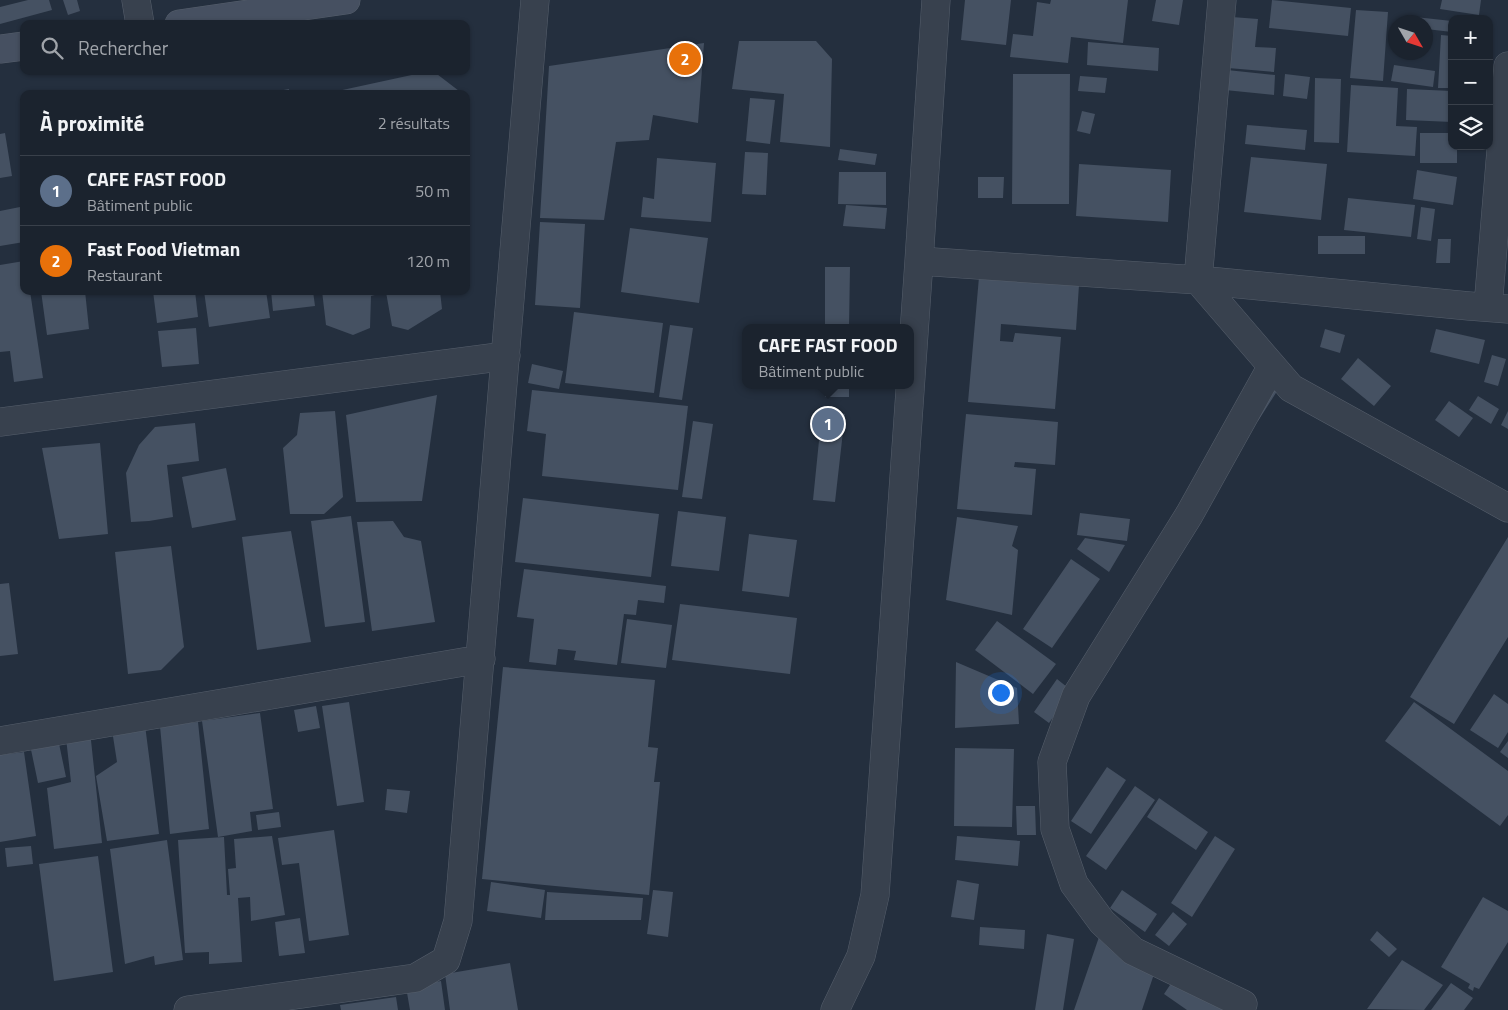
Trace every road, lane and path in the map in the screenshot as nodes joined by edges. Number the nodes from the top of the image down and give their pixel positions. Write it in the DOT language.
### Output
graph roads {
  1 [pos="136,0"];
  2 [pos="346,0"];
  3 [pos="535,0"];
  4 [pos="936,0"];
  5 [pos="1222,0"];
  6 [pos="139,20"];
  7 [pos="207,20"];
  8 [pos="20,46"];
  9 [pos="0,49"];
  10 [pos="1508,66"];
  11 [pos="919,260"];
  12 [pos="1198,280"];
  13 [pos="1498,308"];
  14 [pos="914,332"];
  15 [pos="506,356"];
  16 [pos="1272,366"];
  17 [pos="910,389"];
  18 [pos="0,422"];
  19 [pos="1508,508"];
  20 [pos="481,659"];
  21 [pos="0,741"];
  22 [pos="1243,1004"];
  23 [pos="835,1009"];
  24 [pos="188,1010"];
  1 -- 6 [label="street"];
  2 -- 7 [label="main road"];
  3 -- 15 [label="street"];
  4 -- 11 [label="street"];
  5 -- 12 [label="street"];
  8 -- 9 [label="main road"];
  10 -- 13 [label="street"];
  11 -- 12 [label="street"];
  11 -- 14 [label="street"];
  12 -- 13 [label="street"];
  12 -- 16 [label="street"];
  15 -- 18 [label="street"];
  15 -- 20 [label="street"];
  16 -- 19 [label="street"];
  16 -- 22 [label="street"];
  17 -- 23 [label="street"];
  20 -- 21 [label="street"];
  20 -- 24 [label="street"];
}
